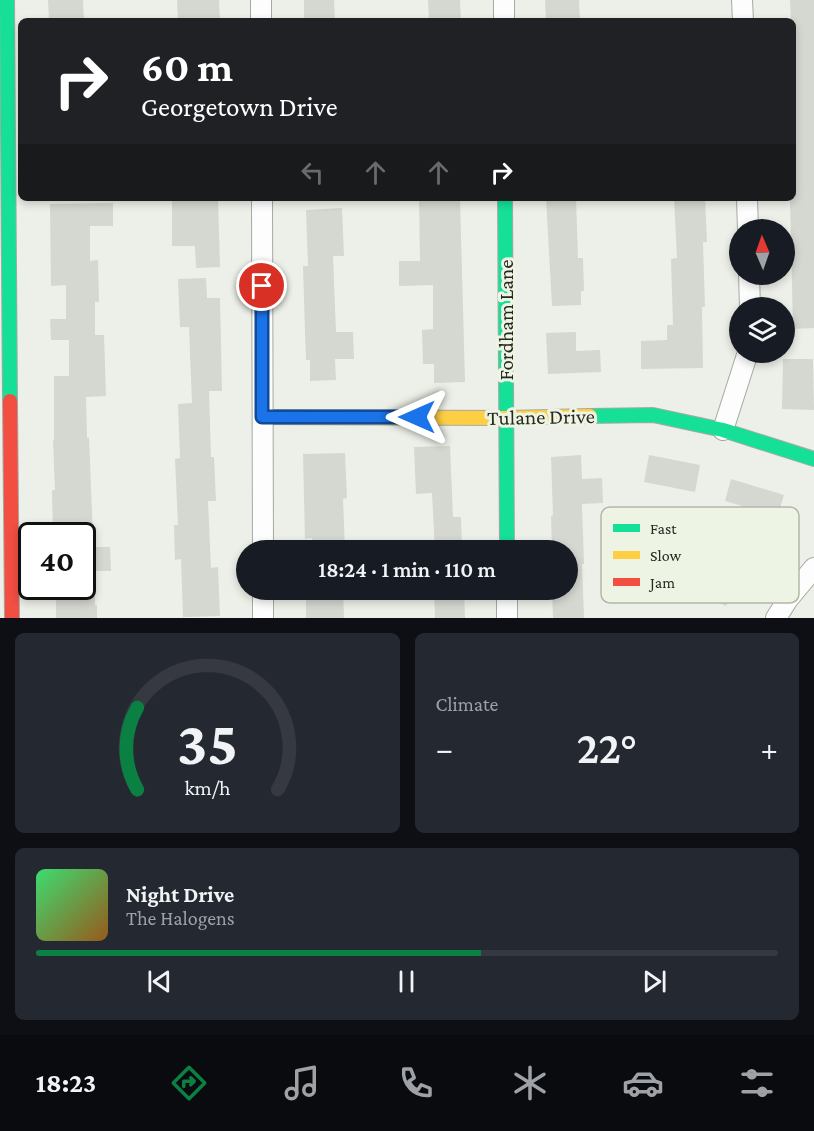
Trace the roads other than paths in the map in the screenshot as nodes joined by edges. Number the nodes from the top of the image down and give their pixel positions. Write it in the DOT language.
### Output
graph roads {
  1 [pos="7,0"];
  2 [pos="261,0"];
  3 [pos="504,0"];
  4 [pos="742,0"];
  5 [pos="261,18"];
  6 [pos="504,18"];
  7 [pos="743,18"];
  8 [pos="262,201"];
  9 [pos="505,201"];
  10 [pos="747,201"];
  11 [pos="748,219"];
  12 [pos="744,363"];
  13 [pos="262,417"];
  14 [pos="506,418"];
  15 [pos="723,430"];
  16 [pos="814,459"];
  17 [pos="263,540"];
  18 [pos="507,540"];
  19 [pos="814,568"];
  20 [pos="799,586"];
  21 [pos="263,600"];
  22 [pos="507,600"];
  23 [pos="785,603"];
  24 [pos="12,618"];
  25 [pos="263,618"];
  26 [pos="507,618"];
  27 [pos="776,618"];
  1 -- 24 [label="street"];
  2 -- 5 [label="street"];
  3 -- 6 [label="street"];
  4 -- 7 [label="street"];
  8 -- 13 [label="street"];
  9 -- 14 [label="street, Fordham Lane"];
  10 -- 11 [label="street"];
  12 -- 15 [label="street"];
  13 -- 14 [label="street, Tulane Drive"];
  13 -- 17 [label="street"];
  14 -- 15 [label="street, Tulane Drive"];
  14 -- 18 [label="street, Fordham Lane"];
  15 -- 16 [label="street, Tulane Drive"];
  19 -- 20 [label="street"];
  21 -- 25 [label="street"];
  22 -- 26 [label="street"];
  23 -- 27 [label="street"];
}
